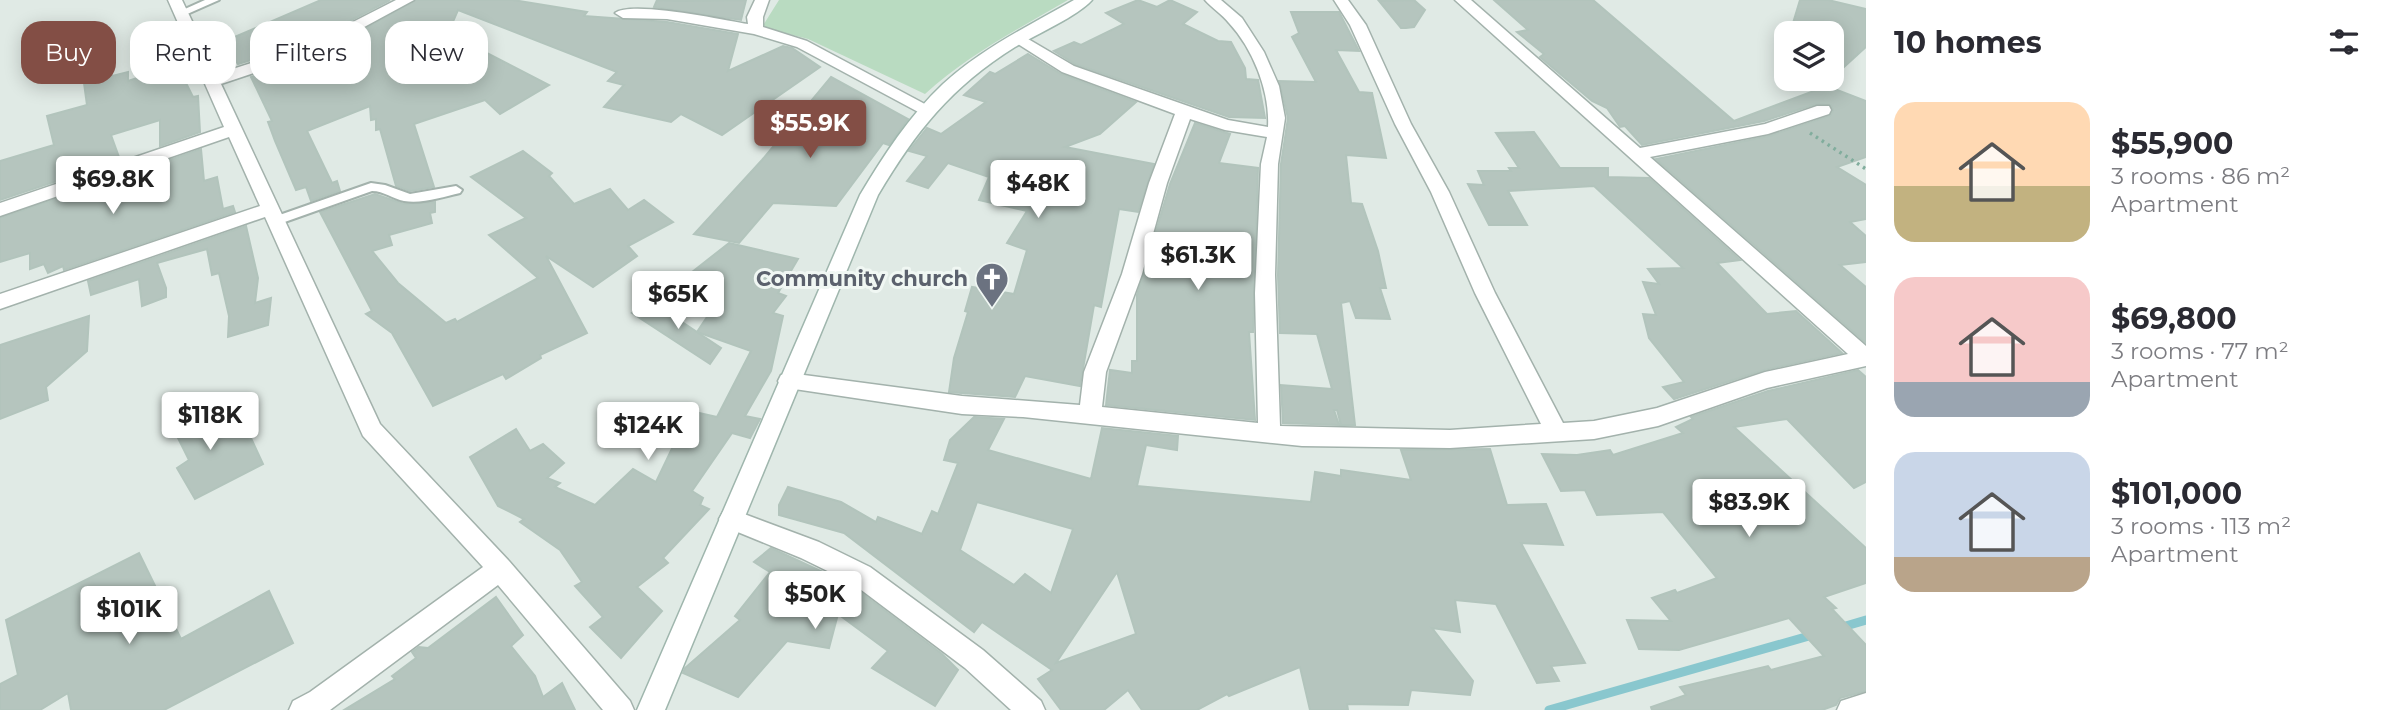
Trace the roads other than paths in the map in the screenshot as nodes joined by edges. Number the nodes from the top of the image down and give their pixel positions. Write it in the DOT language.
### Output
graph roads {
  1 [pos="214,0"];
  2 [pos="407,0"];
  3 [pos="762,0"];
  4 [pos="1085,0"];
  5 [pos="1212,0"];
  6 [pos="1341,0"];
  7 [pos="1466,1"];
  8 [pos="178,7"];
  9 [pos="623,13"];
  10 [pos="756,30"];
  11 [pos="1018,39"];
  12 [pos="236,74"];
  13 [pos="215,84"];
  14 [pos="928,110"];
  15 [pos="1823,110"];
  16 [pos="1184,111"];
  17 [pos="235,129"];
  18 [pos="1275,134"];
  19 [pos="1635,154"];
  20 [pos="456,190"];
  21 [pos="0,210"];
  22 [pos="273,215"];
  23 [pos="0,302"];
  24 [pos="1866,358"];
  25 [pos="789,381"];
  26 [pos="1090,417"];
  27 [pos="1269,433"];
  28 [pos="1557,433"];
  29 [pos="731,519"];
  30 [pos="500,569"];
  31 [pos="1866,706"];
  32 [pos="303,710"];
  33 [pos="620,710"];
  34 [pos="651,710"];
  35 [pos="1031,710"];
  36 [pos="1851,710"];
  1 -- 8 [label="lane"];
  2 -- 12 [label="street"];
  3 -- 10 [label="street"];
  4 -- 11 [label="street"];
  5 -- 18 [label="street"];
  6 -- 28 [label="street"];
  7 -- 19 [label="street"];
  9 -- 10 [label="street"];
  10 -- 14 [label="street"];
  11 -- 14 [label="street"];
  11 -- 16 [label="street"];
  13 -- 17 [label="street"];
  14 -- 25 [label="street"];
  15 -- 19 [label="street"];
  16 -- 18 [label="street"];
  16 -- 26 [label="street"];
  17 -- 21 [label="street"];
  17 -- 22 [label="street"];
  18 -- 27 [label="street"];
  19 -- 24 [label="street"];
  20 -- 22 [label="lane"];
  22 -- 23 [label="street"];
  22 -- 30 [label="street"];
  24 -- 28 [label="street"];
  25 -- 26 [label="street"];
  25 -- 29 [label="street"];
  26 -- 27 [label="street"];
  27 -- 28 [label="street"];
  29 -- 34 [label="street"];
  29 -- 35 [label="street"];
  30 -- 32 [label="street"];
  30 -- 33 [label="street"];
  31 -- 36 [label="street"];
}
